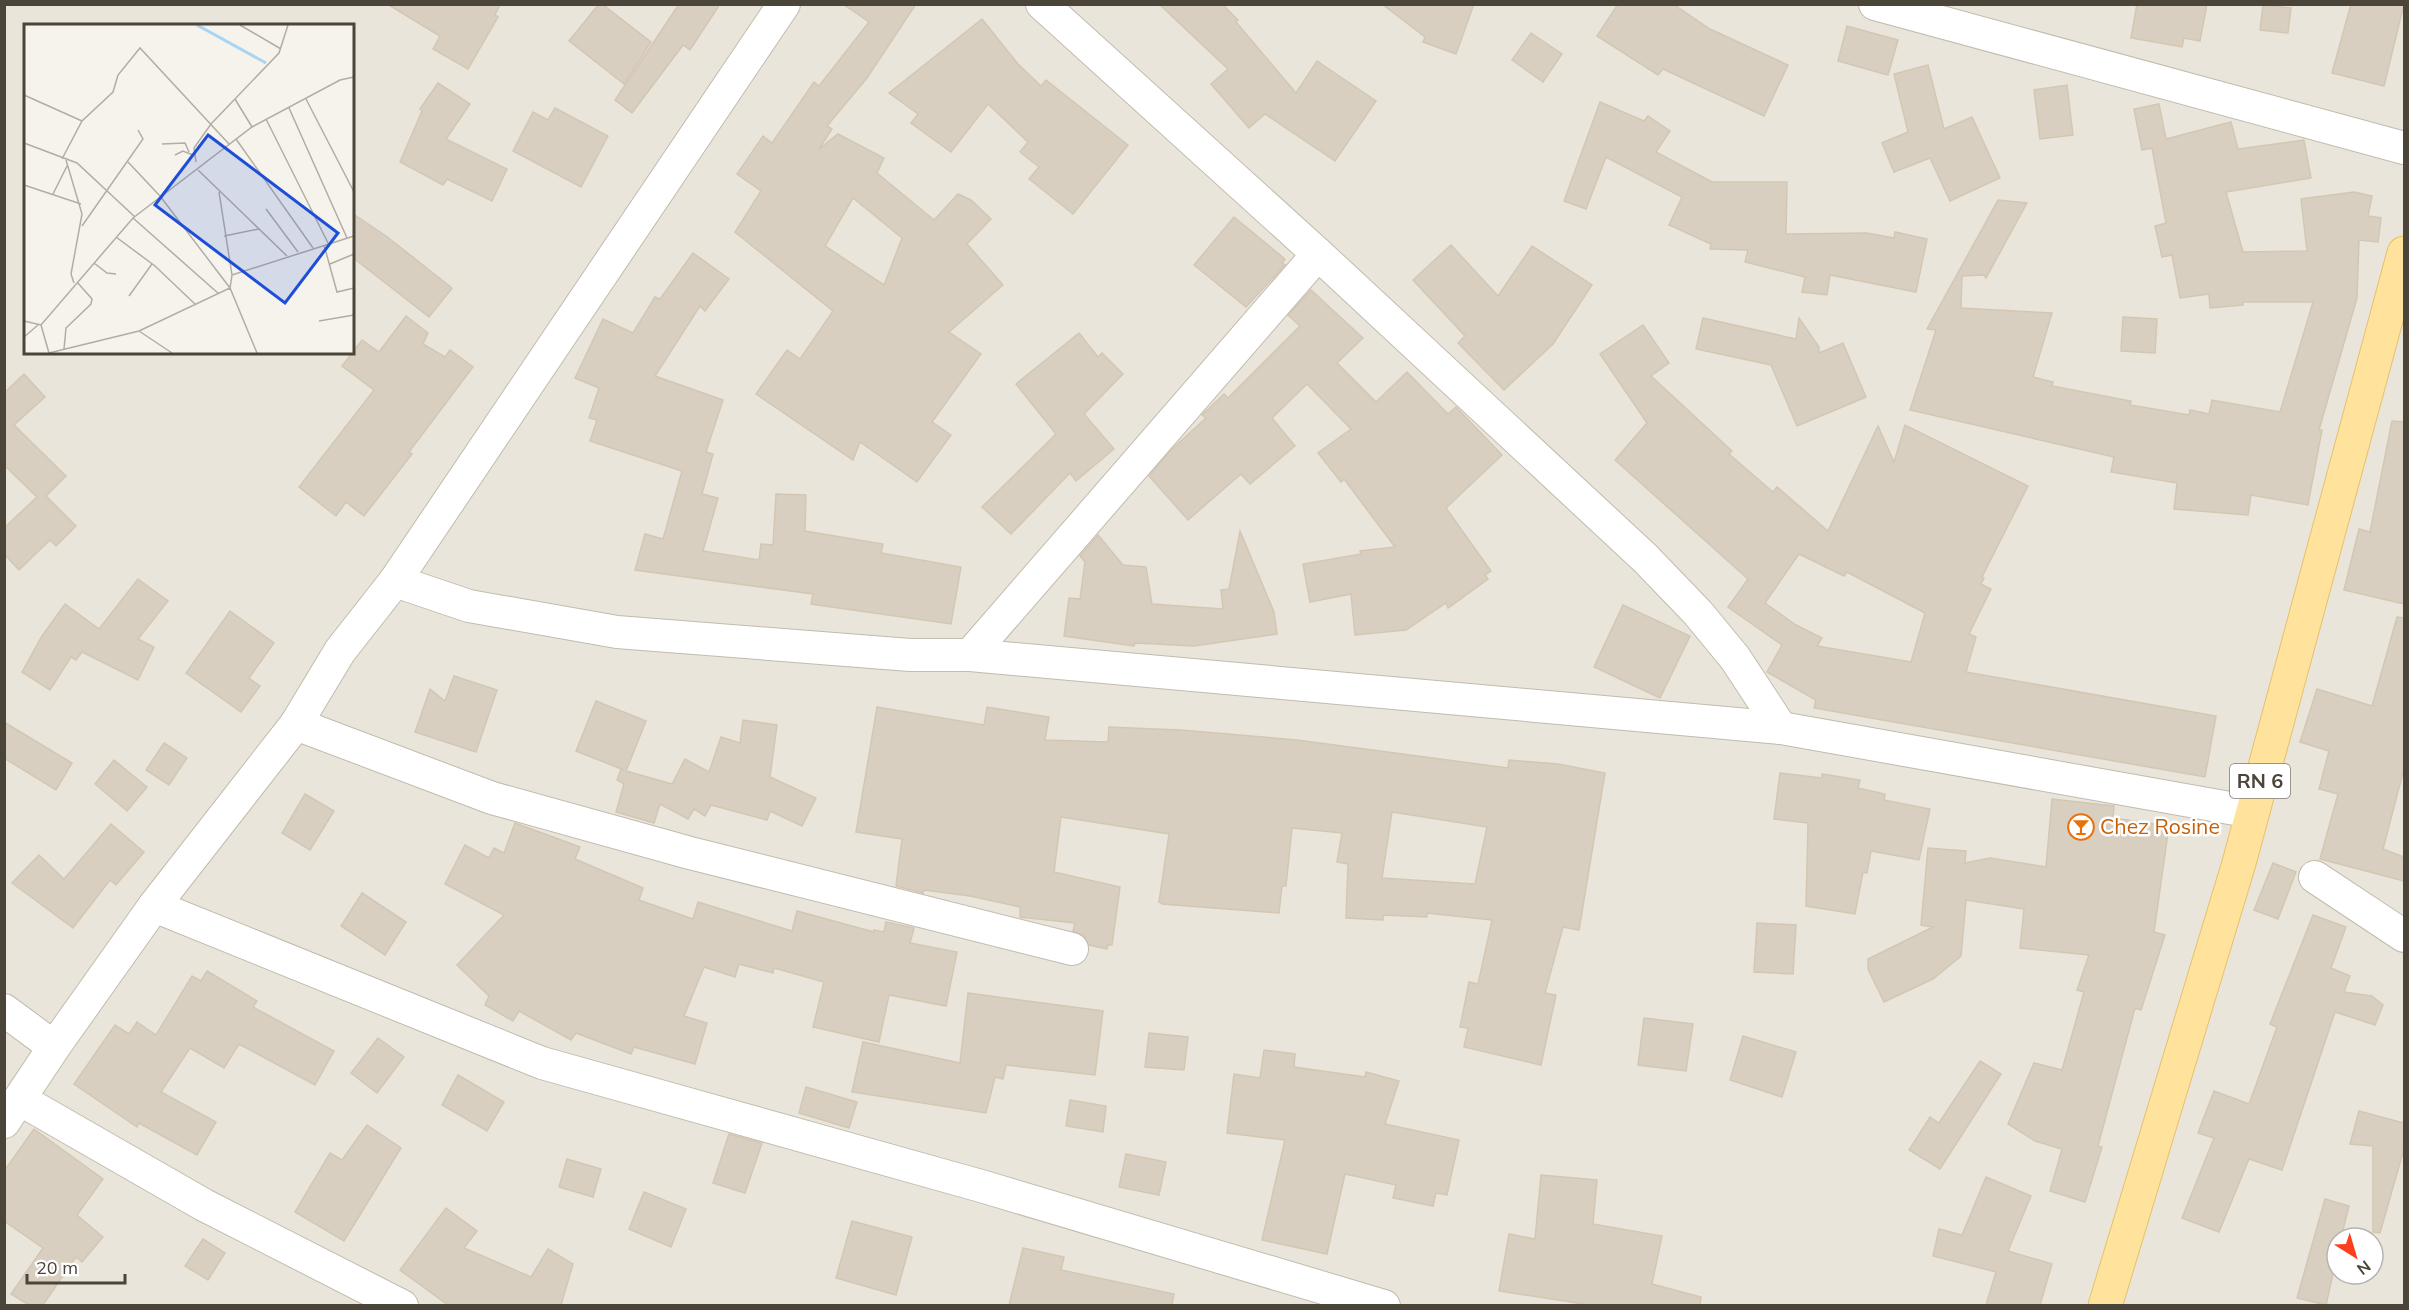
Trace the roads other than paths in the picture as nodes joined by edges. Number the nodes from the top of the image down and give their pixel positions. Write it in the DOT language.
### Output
graph roads {
  1 [pos="784,4"];
  2 [pos="1042,4"];
  3 [pos="1875,4"];
  4 [pos="2404,148"];
  5 [pos="1318,254"];
  6 [pos="2404,254"];
  7 [pos="395,581"];
  8 [pos="970,655"];
  9 [pos="296,724"];
  10 [pos="1781,728"];
  11 [pos="2252,812"];
  12 [pos="2315,877"];
  13 [pos="154,906"];
  14 [pos="2404,936"];
  15 [pos="1072,950"];
  16 [pos="4,1010"];
  17 [pos="54,1047"];
  18 [pos="13,1111"];
  19 [pos="402,1305"];
  20 [pos="1384,1305"];
  21 [pos="2105,1305"];
  1 -- 7 [label="street"];
  2 -- 5 [label="street"];
  3 -- 4 [label="street"];
  5 -- 8 [label="street"];
  5 -- 10 [label="street"];
  6 -- 11 [label="main road, RN 6"];
  7 -- 8 [label="street"];
  7 -- 9 [label="street"];
  8 -- 10 [label="street"];
  9 -- 13 [label="street"];
  9 -- 15 [label="street"];
  10 -- 11 [label="street"];
  11 -- 21 [label="main road, RN 6"];
  12 -- 14 [label="street"];
  13 -- 17 [label="street"];
  13 -- 20 [label="street"];
  16 -- 17 [label="street"];
  17 -- 18 [label="street"];
  18 -- 19 [label="street"];
}
